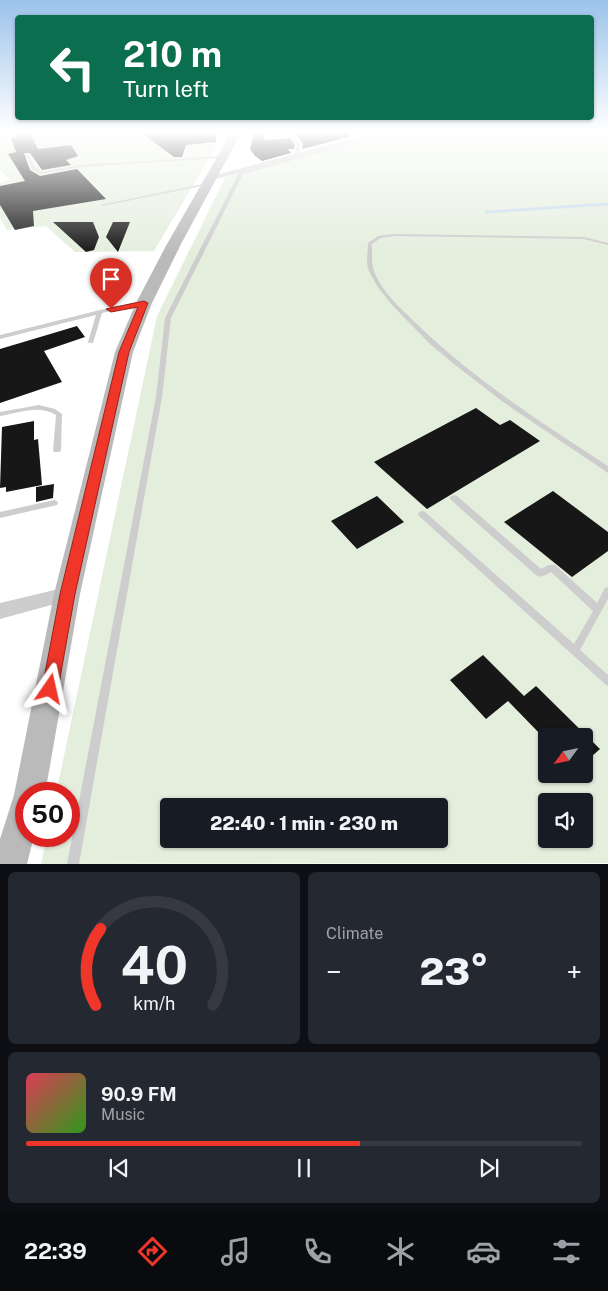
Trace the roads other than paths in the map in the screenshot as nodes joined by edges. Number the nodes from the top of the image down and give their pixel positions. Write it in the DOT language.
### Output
graph roads {
  1 [pos="214,173"];
  2 [pos="236,173"];
  3 [pos="242,173"];
  4 [pos="210,181"];
  5 [pos="102,204"];
  6 [pos="608,244"];
  7 [pos="144,303"];
  8 [pos="100,312"];
  9 [pos="0,337"];
  10 [pos="90,342"];
  11 [pos="0,414"];
  12 [pos="57,450"];
  13 [pos="608,470"];
  14 [pos="454,498"];
  15 [pos="54,503"];
  16 [pos="422,514"];
  17 [pos="0,515"];
  18 [pos="608,591"];
  19 [pos="68,594"];
  20 [pos="598,610"];
  21 [pos="0,611"];
  22 [pos="575,651"];
  23 [pos="608,681"];
  24 [pos="31,782"];
  25 [pos="15,845"];
  26 [pos="10,864"];
  27 [pos="73,864"];
  1 -- 4 [label="main road"];
  2 -- 4 [label="street"];
  3 -- 27 [label="lane"];
  4 -- 5 [label="lane"];
  4 -- 7 [label="main road"];
  6 -- 13 [label="lane"];
  7 -- 8 [label="lane"];
  7 -- 19 [label="main road"];
  8 -- 9 [label="lane"];
  8 -- 10 [label="lane"];
  11 -- 12 [label="lane"];
  14 -- 20 [label="lane"];
  15 -- 17 [label="lane"];
  16 -- 22 [label="lane"];
  18 -- 20 [label="lane"];
  19 -- 21 [label="street"];
  19 -- 24 [label="main road"];
  20 -- 22 [label="lane"];
  22 -- 23 [label="lane"];
  25 -- 26 [label="main road"];
}
